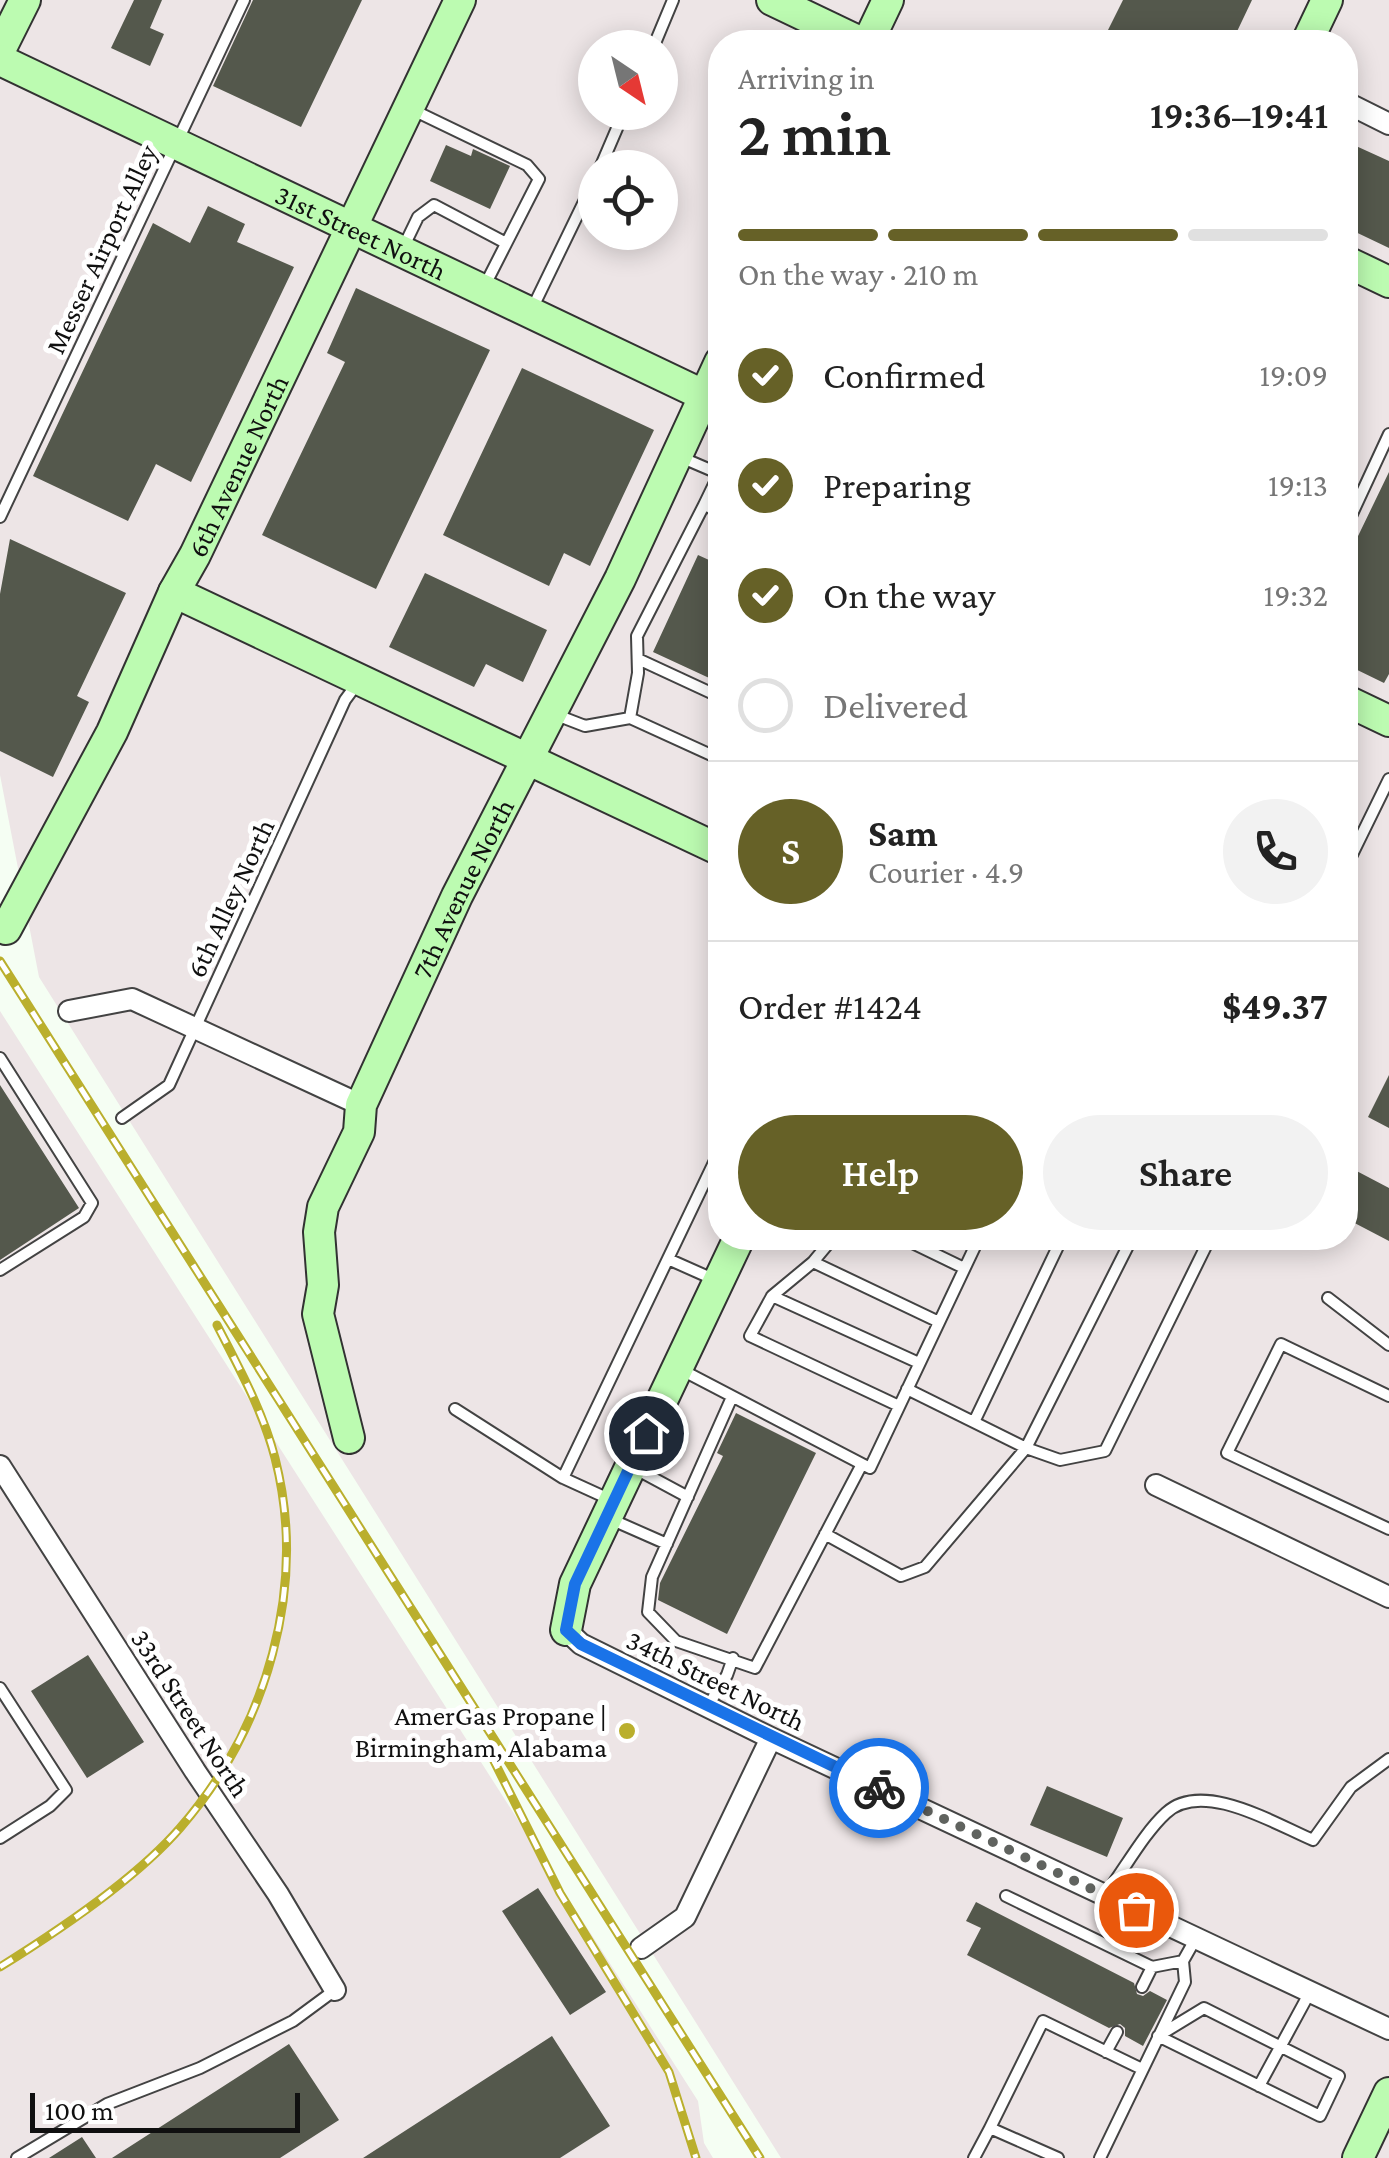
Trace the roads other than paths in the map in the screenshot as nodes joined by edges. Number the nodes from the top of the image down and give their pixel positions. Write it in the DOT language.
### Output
graph roads {
  1 [pos="24,0"];
  2 [pos="244,0"];
  3 [pos="460,0"];
  4 [pos="673,0"];
  5 [pos="772,0"];
  6 [pos="888,0"];
  7 [pos="1327,0"];
  8 [pos="660,30"];
  9 [pos="838,30"];
  10 [pos="871,30"];
  11 [pos="1313,30"];
  12 [pos="0,50"];
  13 [pos="0,60"];
  14 [pos="408,108"];
  15 [pos="1358,108"];
  16 [pos="1389,124"];
  17 [pos="175,144"];
  18 [pos="578,214"];
  19 [pos="351,227"];
  20 [pos="506,244"];
  21 [pos="402,251"];
  22 [pos="1358,267"];
  23 [pos="1389,282"];
  24 [pos="482,290"];
  25 [pos="531,312"];
  26 [pos="708,397"];
  27 [pos="708,405"];
  28 [pos="1389,434"];
  29 [pos="677,455"];
  30 [pos="708,469"];
  31 [pos="708,496"];
  32 [pos="1358,501"];
  33 [pos="704,504"];
  34 [pos="708,506"];
  35 [pos="0,517"];
  36 [pos="174,592"];
  37 [pos="638,659"];
  38 [pos="360,680"];
  39 [pos="708,691"];
  40 [pos="1358,706"];
  41 [pos="550,712"];
  42 [pos="630,718"];
  43 [pos="1389,721"];
  44 [pos="708,754"];
  45 [pos="526,758"];
  46 [pos="1389,779"];
  47 [pos="1358,842"];
  48 [pos="708,844"];
  49 [pos="6,929"];
  50 [pos="68,1011"];
  51 [pos="195,1027"];
  52 [pos="0,1058"];
  53 [pos="361,1105"];
  54 [pos="122,1118"];
  55 [pos="708,1175"];
  56 [pos="733,1250"];
  57 [pos="823,1250"];
  58 [pos="931,1250"];
  59 [pos="972,1250"];
  60 [pos="1056,1250"];
  61 [pos="1126,1250"];
  62 [pos="1204,1250"];
  63 [pos="668,1260"];
  64 [pos="813,1262"];
  65 [pos="964,1268"];
  66 [pos="0,1270"];
  67 [pos="718,1281"];
  68 [pos="772,1296"];
  69 [pos="1328,1298"];
  70 [pos="939,1322"];
  71 [pos="1389,1345"];
  72 [pos="920,1363"];
  73 [pos="678,1368"];
  74 [pos="907,1389"];
  75 [pos="732,1396"];
  76 [pos="1389,1396"];
  77 [pos="899,1406"];
  78 [pos="455,1409"];
  79 [pos="974,1422"];
  80 [pos="349,1438"];
  81 [pos="1026,1448"];
  82 [pos="862,1464"];
  83 [pos="0,1466"];
  84 [pos="631,1466"];
  85 [pos="563,1478"];
  86 [pos="1156,1485"];
  87 [pos="688,1497"];
  88 [pos="610,1510"];
  89 [pos="1389,1528"];
  90 [pos="825,1534"];
  91 [pos="667,1544"];
  92 [pos="1389,1596"];
  93 [pos="566,1630"];
  94 [pos="733,1658"];
  95 [pos="0,1688"];
  96 [pos="708,1706"];
  97 [pos="771,1738"];
  98 [pos="1389,1759"];
  99 [pos="0,1838"];
  100 [pos="1106,1895"];
  101 [pos="1006,1896"];
  102 [pos="1196,1938"];
  103 [pos="641,1948"];
  104 [pos="1183,1961"];
  105 [pos="1152,1967"];
  106 [pos="1142,1987"];
  107 [pos="336,1990"];
  108 [pos="1310,1992"];
  109 [pos="1389,2030"];
  110 [pos="1116,2032"];
  111 [pos="1158,2036"];
  112 [pos="1280,2047"];
  113 [pos="1106,2052"];
  114 [pos="1142,2069"];
  115 [pos="1260,2086"];
  116 [pos="1389,2092"];
  117 [pos="990,2128"];
  118 [pos="17,2158"];
  119 [pos="974,2158"];
  120 [pos="1058,2158"];
  121 [pos="1100,2158"];
  122 [pos="1358,2158"];
  1 -- 12 [label="street"];
  2 -- 17 [label="lane, Messer Airport Alley"];
  3 -- 14 [label="street, 6th Avenue North"];
  4 -- 8 [label="lane"];
  5 -- 9 [label="street"];
  6 -- 10 [label="street"];
  7 -- 11 [label="street"];
  13 -- 17 [label="street, 31st Street North"];
  14 -- 19 [label="street, 6th Avenue North"];
  14 -- 20 [label="lane"];
  15 -- 16 [label="street"];
  17 -- 19 [label="street, 31st Street North"];
  17 -- 35 [label="lane, Messer Airport Alley"];
  18 -- 25 [label="lane"];
  19 -- 21 [label="street, 31st Street North"];
  19 -- 36 [label="street, 6th Avenue North"];
  20 -- 21 [label="lane"];
  20 -- 24 [label="lane"];
  21 -- 24 [label="street, 31st Street North"];
  22 -- 23 [label="street"];
  24 -- 25 [label="street, 31st Street North"];
  25 -- 26 [label="street, 31st Street North"];
  27 -- 29 [label="street, 7th Avenue North"];
  28 -- 32 [label="lane"];
  29 -- 30 [label="lane"];
  29 -- 41 [label="street, 7th Avenue North"];
  31 -- 33 [label="lane"];
  33 -- 34 [label="lane"];
  33 -- 37 [label="lane"];
  36 -- 38 [label="street"];
  36 -- 49 [label="street, 6th Avenue North"];
  37 -- 39 [label="lane"];
  37 -- 42 [label="lane"];
  38 -- 45 [label="street"];
  38 -- 51 [label="lane, 6th Alley North"];
  40 -- 43 [label="street"];
  41 -- 42 [label="lane"];
  41 -- 45 [label="street, 7th Avenue North"];
  42 -- 44 [label="lane"];
  45 -- 48 [label="street"];
  45 -- 53 [label="street, 7th Avenue North"];
  46 -- 47 [label="lane"];
  50 -- 51 [label="street"];
  51 -- 53 [label="street"];
  51 -- 54 [label="lane, 6th Alley North"];
  52 -- 66 [label="lane"];
  53 -- 80 [label="street, 7th Avenue North"];
  55 -- 63 [label="lane"];
  56 -- 67 [label="street"];
  57 -- 64 [label="lane"];
  58 -- 65 [label="lane"];
  59 -- 65 [label="lane"];
  60 -- 79 [label="lane"];
  61 -- 81 [label="lane"];
  62 -- 81 [label="lane"];
  63 -- 67 [label="lane"];
  63 -- 85 [label="lane"];
  64 -- 68 [label="lane"];
  64 -- 70 [label="lane"];
  65 -- 70 [label="lane"];
  67 -- 73 [label="street"];
  68 -- 72 [label="lane"];
  68 -- 77 [label="lane"];
  69 -- 71 [label="lane"];
  70 -- 72 [label="lane"];
  72 -- 74 [label="lane"];
  73 -- 75 [label="lane"];
  73 -- 84 [label="street"];
  74 -- 77 [label="lane"];
  74 -- 79 [label="lane"];
  75 -- 82 [label="lane"];
  75 -- 87 [label="lane"];
  76 -- 89 [label="lane"];
  77 -- 82 [label="lane"];
  78 -- 85 [label="lane"];
  79 -- 81 [label="lane"];
  81 -- 90 [label="lane"];
  82 -- 90 [label="lane"];
  83 -- 107 [label="street, 33rd Street North"];
  84 -- 87 [label="lane"];
  84 -- 88 [label="street"];
  85 -- 88 [label="lane"];
  86 -- 92 [label="street"];
  87 -- 91 [label="lane"];
  88 -- 91 [label="lane"];
  88 -- 93 [label="street"];
  90 -- 94 [label="lane"];
  91 -- 94 [label="lane"];
  93 -- 96 [label="street, 34th Street North"];
  94 -- 96 [label="lane"];
  95 -- 99 [label="lane"];
  96 -- 97 [label="street, 34th Street North"];
  97 -- 100 [label="street, 34th Street North"];
  97 -- 103 [label="street"];
  98 -- 100 [label="lane"];
  100 -- 102 [label="street, 34th Street North"];
  101 -- 105 [label="lane"];
  102 -- 104 [label="lane"];
  102 -- 108 [label="street, 34th Street North"];
  104 -- 105 [label="lane"];
  104 -- 111 [label="lane"];
  105 -- 106 [label="lane"];
  107 -- 118 [label="lane"];
  108 -- 109 [label="street, 34th Street North"];
  108 -- 112 [label="lane"];
  110 -- 113 [label="lane"];
  111 -- 112 [label="lane"];
  111 -- 114 [label="lane"];
  111 -- 115 [label="lane"];
  112 -- 115 [label="lane"];
  112 -- 115 [label="lane"];
  113 -- 114 [label="lane"];
  113 -- 117 [label="lane"];
  114 -- 121 [label="lane"];
  116 -- 122 [label="street"];
  117 -- 119 [label="lane"];
  117 -- 120 [label="lane"];
}
